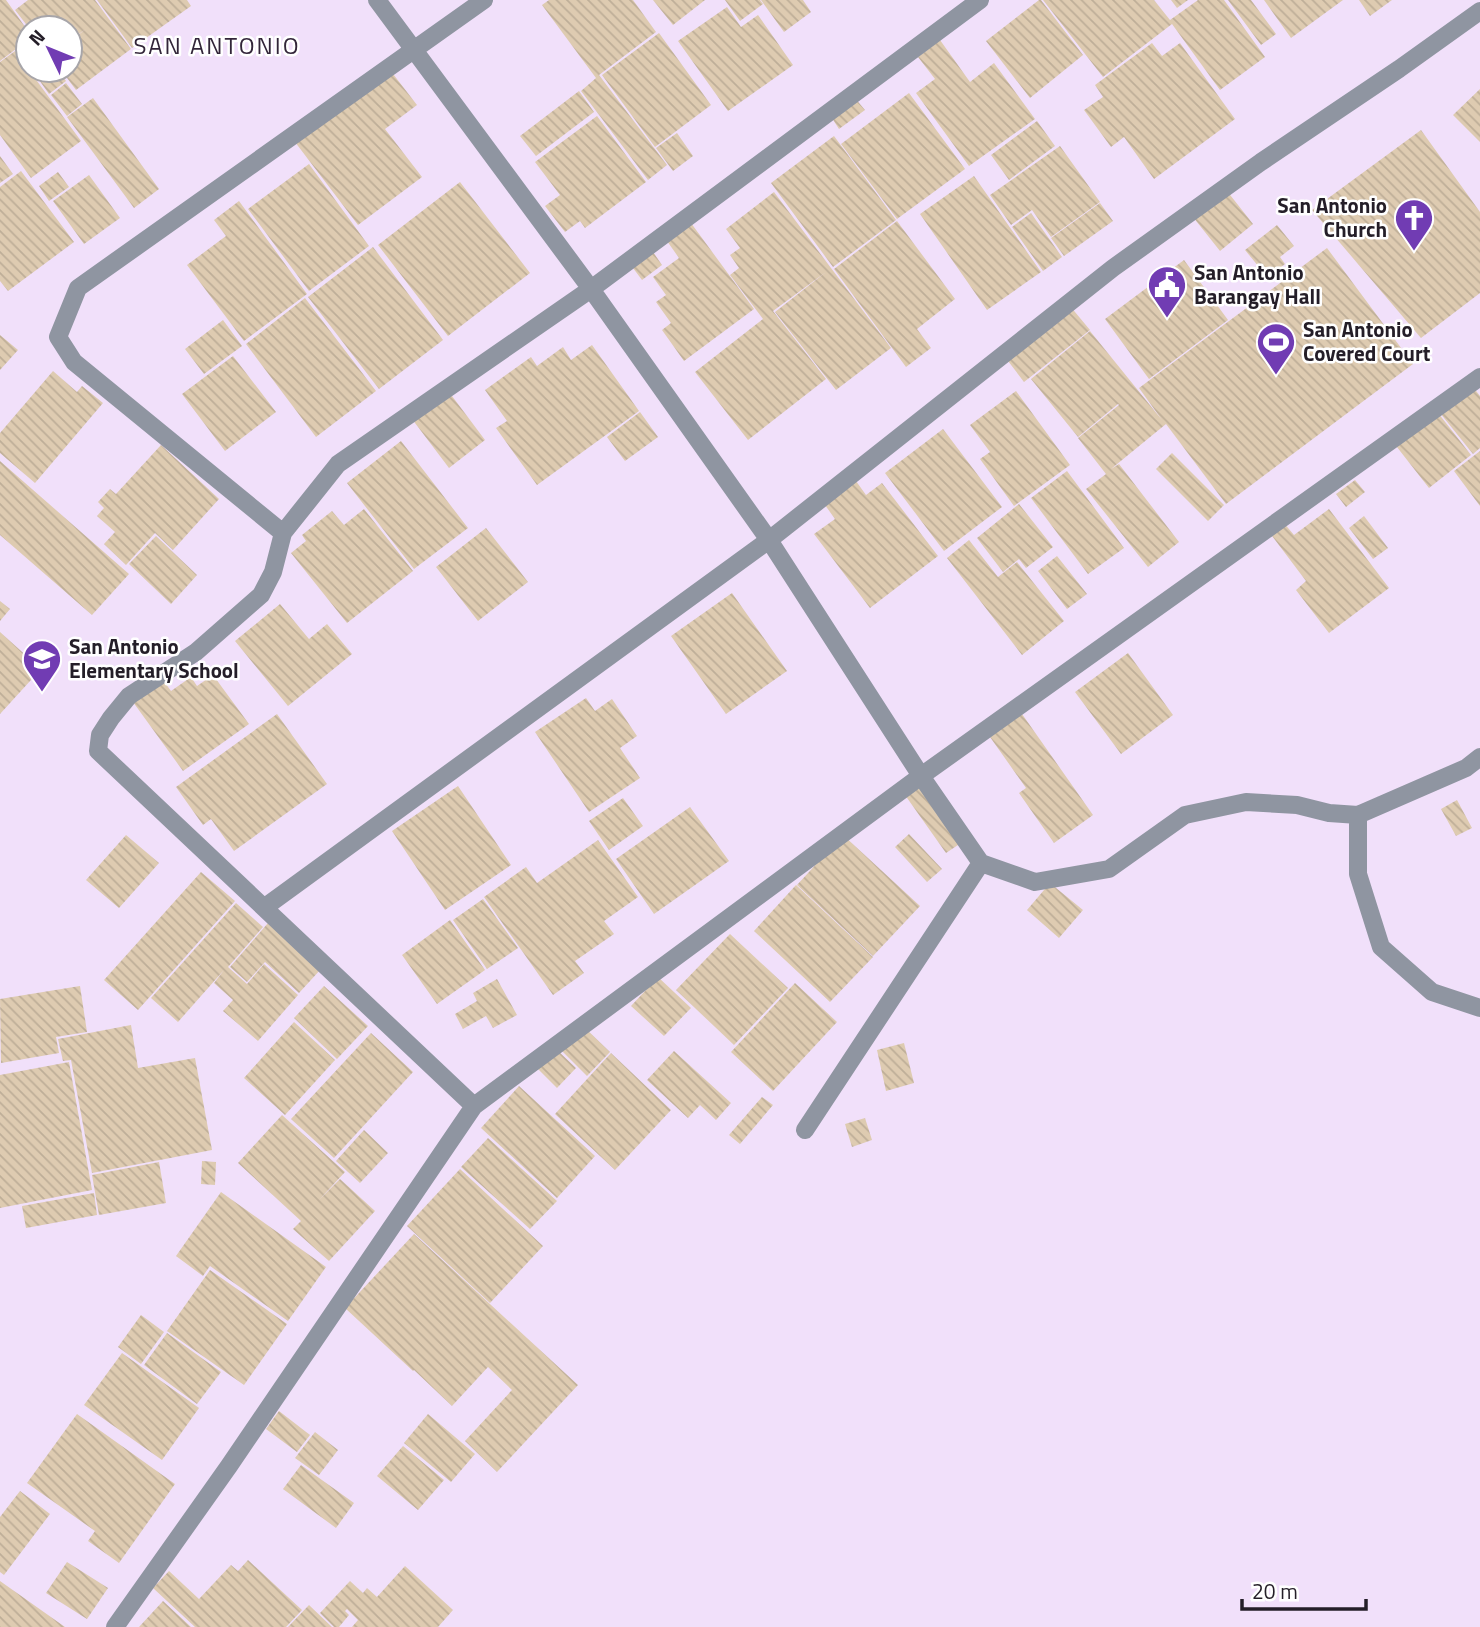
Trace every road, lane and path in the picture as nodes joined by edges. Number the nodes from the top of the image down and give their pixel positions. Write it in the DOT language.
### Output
graph roads {
  1 [pos="377,0"];
  2 [pos="484,0"];
  3 [pos="980,0"];
  4 [pos="1480,11"];
  5 [pos="415,50"];
  6 [pos="591,289"];
  7 [pos="1480,377"];
  8 [pos="283,533"];
  9 [pos="769,540"];
  10 [pos="1480,757"];
  11 [pos="921,776"];
  12 [pos="1358,815"];
  13 [pos="981,863"];
  14 [pos="265,907"];
  15 [pos="1480,1008"];
  16 [pos="474,1106"];
  17 [pos="805,1129"];
  18 [pos="115,1627"];
  1 -- 5 [label="street"];
  2 -- 5 [label="street"];
  3 -- 6 [label="street"];
  4 -- 9 [label="street"];
  5 -- 6 [label="street"];
  5 -- 8 [label="street"];
  6 -- 8 [label="street"];
  6 -- 9 [label="street"];
  7 -- 11 [label="street"];
  8 -- 14 [label="street"];
  9 -- 11 [label="street"];
  9 -- 14 [label="street"];
  10 -- 12 [label="street"];
  11 -- 13 [label="street"];
  11 -- 16 [label="street"];
  12 -- 13 [label="street"];
  12 -- 15 [label="street"];
  13 -- 17 [label="street"];
  14 -- 16 [label="street"];
  16 -- 18 [label="street"];
}
